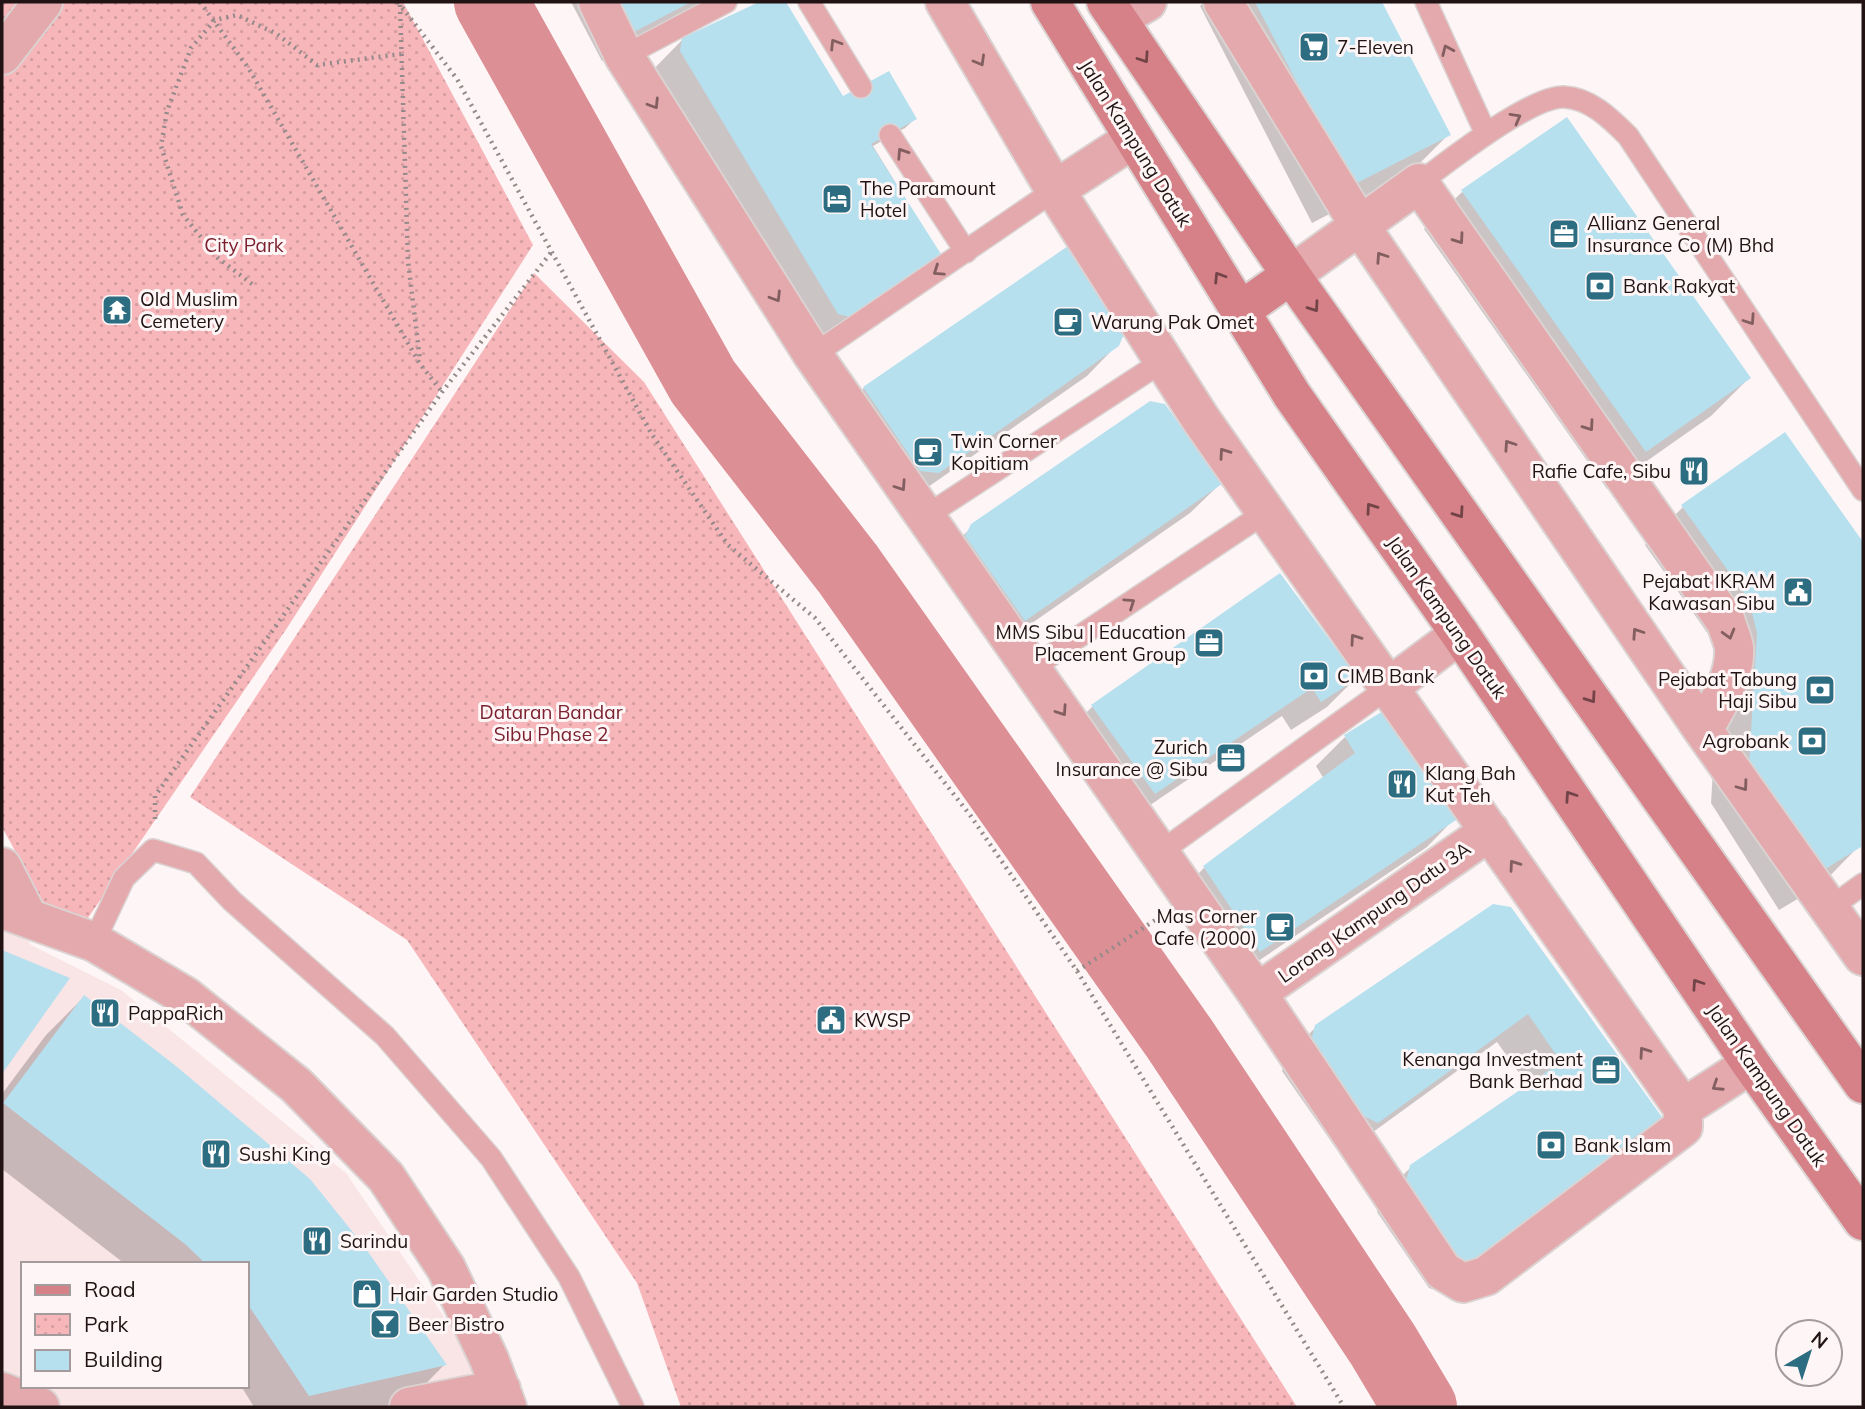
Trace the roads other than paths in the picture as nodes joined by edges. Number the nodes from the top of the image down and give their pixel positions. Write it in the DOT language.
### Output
graph roads {
  1 [pos="43,2"];
  2 [pos="598,2"];
  3 [pos="726,2"];
  4 [pos="809,2"];
  5 [pos="945,2"];
  6 [pos="1050,2"];
  7 [pos="1223,2"];
  8 [pos="1426,2"];
  9 [pos="1124,8"];
  10 [pos="2,55"];
  11 [pos="624,56"];
  12 [pos="861,87"];
  13 [pos="1486,134"];
  14 [pos="890,135"];
  15 [pos="1133,139"];
  16 [pos="1419,183"];
  17 [pos="1055,190"];
  18 [pos="1360,226"];
  19 [pos="966,252"];
  20 [pos="1291,275"];
  21 [pos="1240,311"];
  22 [pos="813,355"];
  23 [pos="1163,361"];
  24 [pos="1863,490"];
  25 [pos="1266,512"];
  26 [pos="923,518"];
  27 [pos="1460,634"];
  28 [pos="1032,668"];
  29 [pos="1389,687"];
  30 [pos="1703,730"];
  31 [pos="1490,831"];
  32 [pos="1159,853"];
  33 [pos="2,867"];
  34 [pos="1863,884"];
  35 [pos="1830,908"];
  36 [pos="14,913"];
  37 [pos="94,942"];
  38 [pos="1863,956"];
  39 [pos="1257,993"];
  40 [pos="1751,1064"];
  41 [pos="1862,1080"];
  42 [pos="1683,1108"];
  43 [pos="1863,1221"];
  44 [pos="2,1392"];
  45 [pos="504,1398"];
  46 [pos="40,1407"];
  47 [pos="409,1407"];
  48 [pos="633,1407"];
  1 -- 10 [label="street"];
  2 -- 11 [label="street"];
  3 -- 11 [label="lane"];
  12 -- 4 [label="lane, one-way"];
  5 -- 17 [label="street, one-way"];
  6 -- 15 [label="street, Jalan Kampung Datuk"];
  7 -- 18 [label="street"];
  13 -- 8 [label="lane, one-way"];
  9 -- 20 [label="street, one-way"];
  11 -- 22 [label="street, one-way"];
  13 -- 16 [label="lane"];
  13 -- 24 [label="lane, one-way"];
  19 -- 14 [label="lane, one-way"];
  15 -- 17 [label="street"];
  21 -- 15 [label="street, Jalan Kampung Datuk, one-way"];
  16 -- 18 [label="street"];
  16 -- 30 [label="street, one-way"];
  17 -- 19 [label="lane"];
  17 -- 23 [label="street"];
  18 -- 20 [label="street"];
  30 -- 18 [label="street, one-way"];
  19 -- 22 [label="lane, one-way"];
  20 -- 21 [label="street"];
  20 -- 41 [label="street, one-way"];
  27 -- 21 [label="street, Jalan Kampung Datuk, one-way"];
  22 -- 26 [label="street, one-way"];
  25 -- 23 [label="street, one-way"];
  23 -- 26 [label="lane"];
  28 -- 25 [label="lane, one-way"];
  29 -- 25 [label="street, one-way"];
  26 -- 28 [label="street"];
  27 -- 29 [label="street"];
  40 -- 27 [label="street, Jalan Kampung Datuk, one-way"];
  28 -- 32 [label="street, one-way"];
  29 -- 31 [label="street"];
  29 -- 32 [label="lane"];
  30 -- 35 [label="street, one-way"];
  31 -- 39 [label="street, Lorong Kampung Datu 3A"];
  42 -- 31 [label="street, one-way"];
  32 -- 39 [label="street"];
  33 -- 36 [label="street"];
  34 -- 35 [label="lane"];
  35 -- 38 [label="street"];
  36 -- 37 [label="street"];
  37 -- 45 [label="street"];
  37 -- 48 [label="lane"];
  39 -- 42 [label="street"];
  40 -- 42 [label="street, one-way"];
  40 -- 43 [label="street, Jalan Kampung Datuk"];
  44 -- 46 [label="street"];
  45 -- 47 [label="street"];
}
